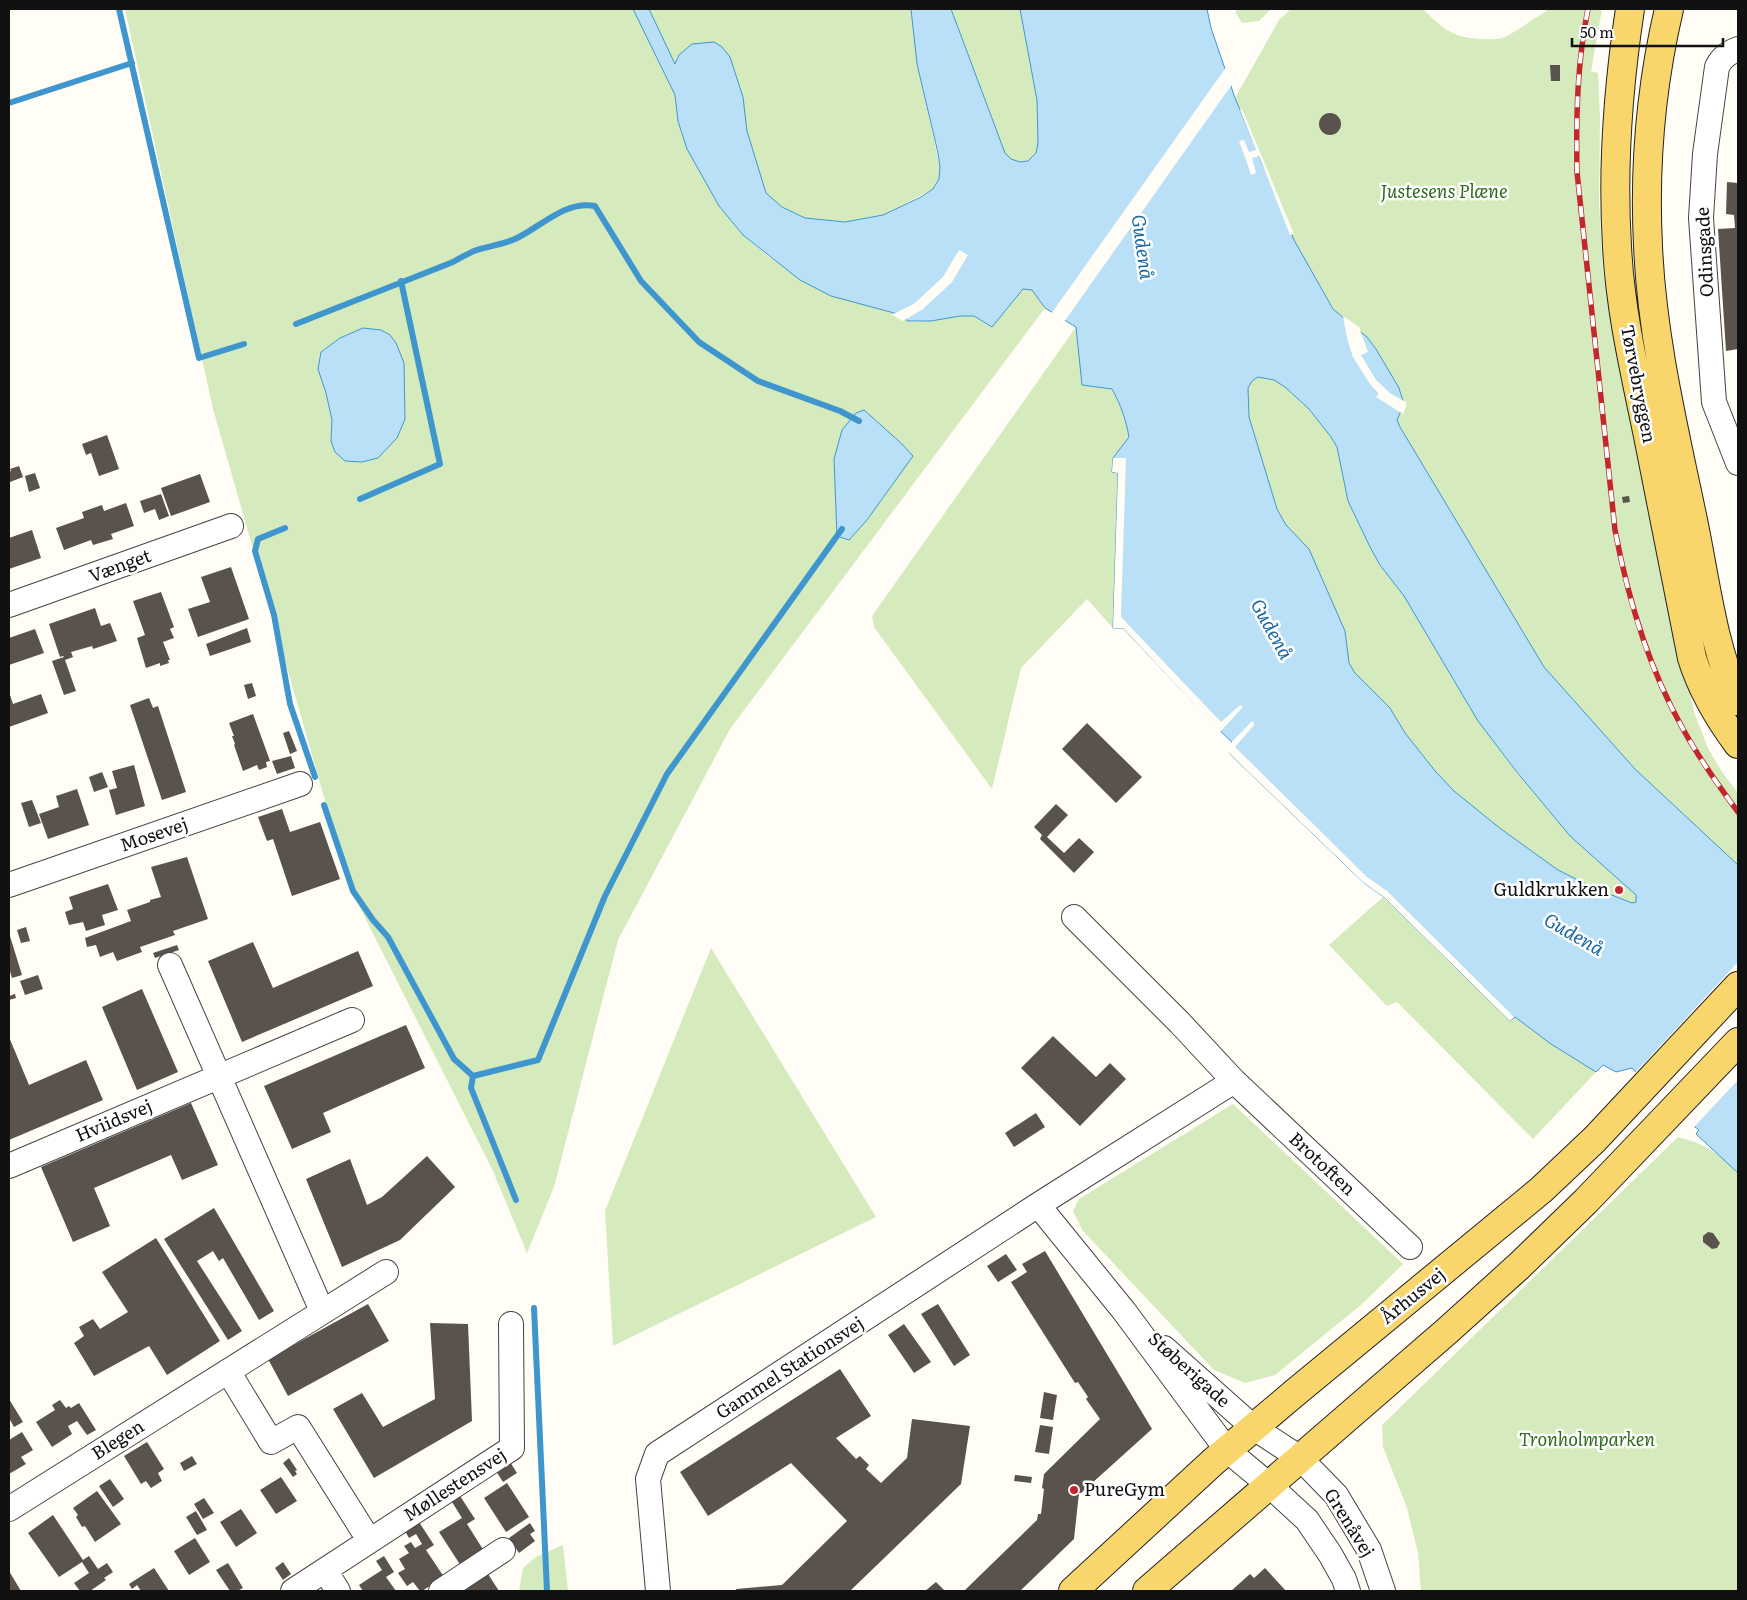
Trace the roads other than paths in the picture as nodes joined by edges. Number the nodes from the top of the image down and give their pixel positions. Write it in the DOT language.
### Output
graph roads {
  1 [pos="1630,9"];
  2 [pos="1669,9"];
  3 [pos="1738,49"];
  4 [pos="1738,463"];
  5 [pos="231,526"];
  6 [pos="9,605"];
  7 [pos="1738,701"];
  8 [pos="1738,744"];
  9 [pos="300,784"];
  10 [pos="9,885"];
  11 [pos="1074,917"];
  12 [pos="170,965"];
  13 [pos="1738,986"];
  14 [pos="352,1020"];
  15 [pos="1738,1042"];
  16 [pos="219,1076"];
  17 [pos="1234,1082"];
  18 [pos="9,1166"];
  19 [pos="1038,1205"];
  20 [pos="1410,1247"];
  21 [pos="386,1272"];
  22 [pos="1124,1311"];
  23 [pos="322,1312"];
  24 [pos="511,1324"];
  25 [pos="228,1371"];
  26 [pos="1254,1428"];
  27 [pos="1227,1450"];
  28 [pos="1300,1458"];
  29 [pos="1269,1485"];
  30 [pos="9,1509"];
  31 [pos="369,1540"];
  32 [pos="503,1550"];
  33 [pos="325,1570"];
  34 [pos="293,1591"];
  35 [pos="338,1591"];
  36 [pos="441,1591"];
  37 [pos="658,1591"];
  38 [pos="1073,1591"];
  39 [pos="1147,1591"];
  40 [pos="1348,1591"];
  41 [pos="1383,1591"];
  1 -- 8 [label="main road, Tørvebryggen"];
  2 -- 7 [label="main road, Tørvebryggen"];
  3 -- 4 [label="street, Odinsgade"];
  5 -- 6 [label="street, Vænget"];
  9 -- 10 [label="street, Mosevej"];
  11 -- 17 [label="street, Brotoften"];
  12 -- 16 [label="street"];
  13 -- 26 [label="main road, Århusvej"];
  14 -- 16 [label="street, Hviidsvej"];
  15 -- 28 [label="main road"];
  16 -- 18 [label="street, Hviidsvej"];
  16 -- 23 [label="street"];
  17 -- 19 [label="street"];
  17 -- 20 [label="street, Brotoften"];
  19 -- 22 [label="street, Støberigade"];
  19 -- 37 [label="street, Gammel Stationsvej"];
  21 -- 23 [label="street, Blegen"];
  22 -- 26 [label="street, Støberigade"];
  22 -- 27 [label="street, Støberigade"];
  23 -- 25 [label="street, Blegen"];
  24 -- 31 [label="street, Møllestensvej"];
  25 -- 30 [label="street, Blegen"];
  25 -- 31 [label="street"];
  26 -- 27 [label="main road, Århusvej"];
  26 -- 28 [label="street, Grenåvej"];
  27 -- 29 [label="street, Grenåvej"];
  27 -- 38 [label="main road, Århusvej"];
  28 -- 29 [label="main road"];
  28 -- 41 [label="street, Grenåvej"];
  29 -- 39 [label="main road"];
  29 -- 40 [label="street, Grenåvej"];
  31 -- 33 [label="street, Møllestensvej"];
  32 -- 36 [label="street"];
  33 -- 34 [label="street, Møllestensvej"];
  33 -- 35 [label="street"];
}
